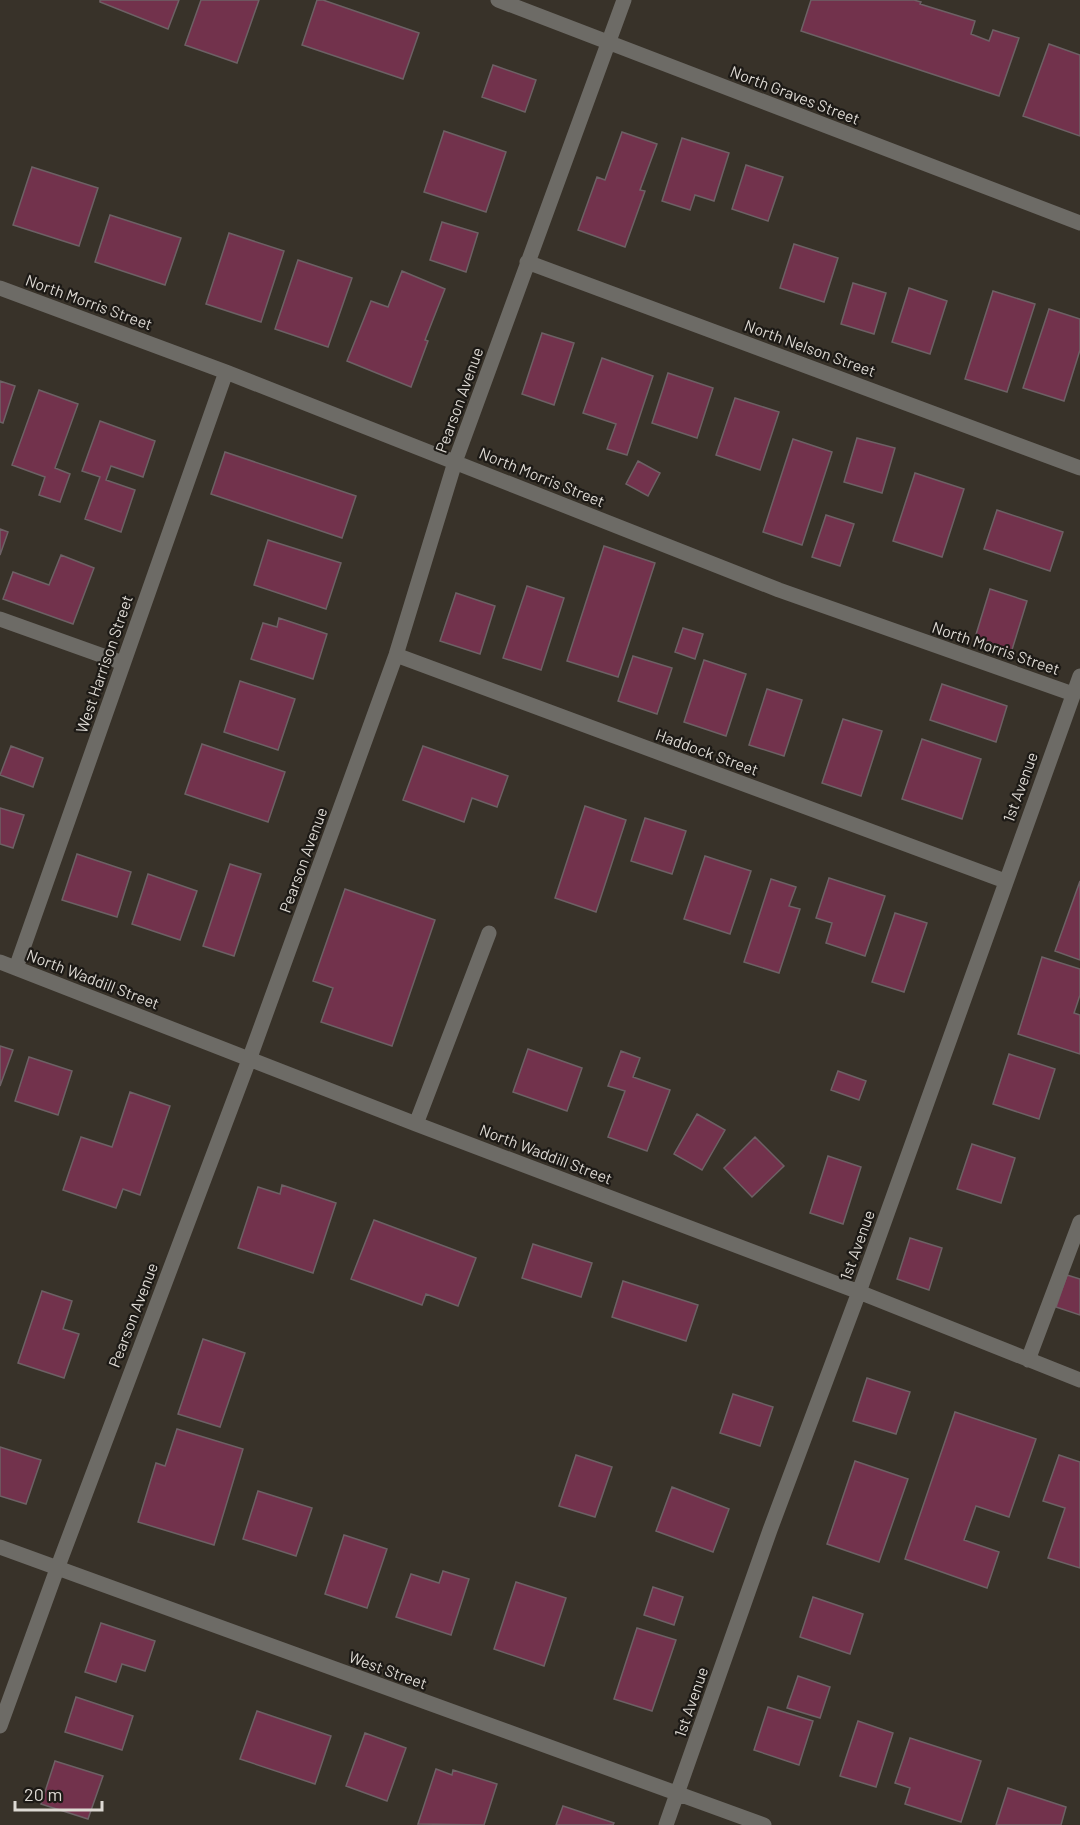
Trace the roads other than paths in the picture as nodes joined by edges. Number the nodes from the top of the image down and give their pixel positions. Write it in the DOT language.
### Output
graph roads {
  1 [pos="498,0"];
  2 [pos="624,0"];
  3 [pos="607,42"];
  4 [pos="1080,223"];
  5 [pos="527,262"];
  6 [pos="0,288"];
  7 [pos="226,372"];
  8 [pos="455,462"];
  9 [pos="1080,468"];
  10 [pos="0,619"];
  11 [pos="396,656"];
  12 [pos="123,663"];
  13 [pos="1080,676"];
  14 [pos="1073,694"];
  15 [pos="1005,882"];
  16 [pos="489,933"];
  17 [pos="0,962"];
  18 [pos="16,968"];
  19 [pos="249,1060"];
  20 [pos="416,1124"];
  21 [pos="1080,1222"];
  22 [pos="859,1292"];
  23 [pos="1028,1360"];
  24 [pos="1080,1380"];
  25 [pos="0,1547"];
  26 [pos="57,1569"];
  27 [pos="0,1726"];
  28 [pos="677,1795"];
  29 [pos="666,1825"];
  30 [pos="764,1825"];
  1 -- 3 [label="street, North Graves Street"];
  2 -- 3 [label="street, Pearson Avenue"];
  3 -- 4 [label="street, North Graves Street"];
  3 -- 5 [label="street, Pearson Avenue"];
  5 -- 8 [label="street, Pearson Avenue"];
  5 -- 9 [label="street, North Nelson Street"];
  6 -- 7 [label="street, North Morris Street"];
  7 -- 8 [label="street, North Morris Street"];
  7 -- 12 [label="street, West Harrison Street"];
  8 -- 11 [label="street, Pearson Avenue"];
  8 -- 14 [label="street, North Morris Street"];
  10 -- 12 [label="street"];
  11 -- 15 [label="street, Haddock Street"];
  11 -- 19 [label="street, Pearson Avenue"];
  12 -- 18 [label="street, West Harrison Street"];
  13 -- 14 [label="street, 1st Avenue"];
  14 -- 15 [label="street, 1st Avenue"];
  15 -- 22 [label="street, 1st Avenue"];
  16 -- 20 [label="street"];
  17 -- 18 [label="street, North Waddill Street"];
  18 -- 19 [label="street, North Waddill Street"];
  19 -- 20 [label="street, North Waddill Street"];
  19 -- 26 [label="street, Pearson Avenue"];
  20 -- 22 [label="street, North Waddill Street"];
  21 -- 23 [label="street"];
  22 -- 23 [label="street, North Waddill Street"];
  22 -- 28 [label="street, 1st Avenue"];
  23 -- 24 [label="street, North Waddill Street"];
  25 -- 26 [label="street, West Street"];
  26 -- 27 [label="street, Pearson Avenue"];
  26 -- 28 [label="street, West Street"];
  28 -- 29 [label="street, 1st Avenue"];
  28 -- 30 [label="street, West Street"];
}
